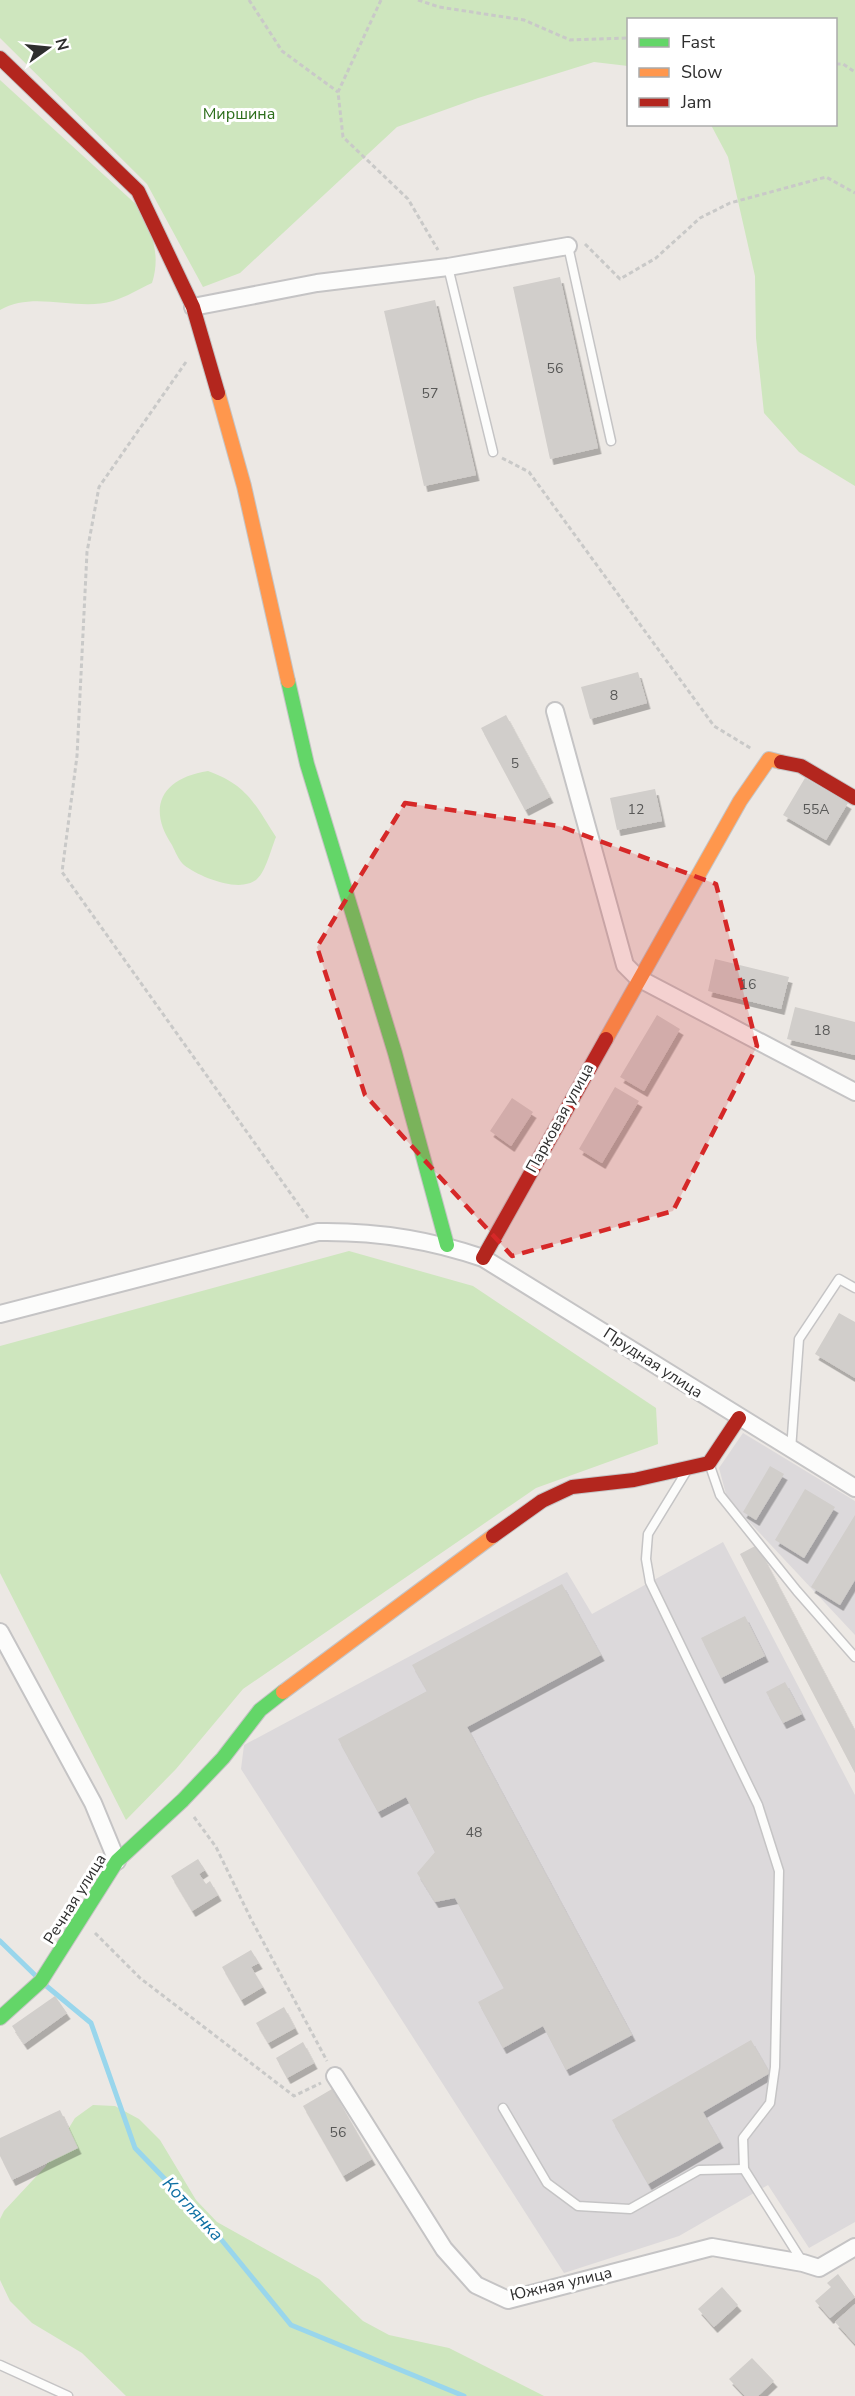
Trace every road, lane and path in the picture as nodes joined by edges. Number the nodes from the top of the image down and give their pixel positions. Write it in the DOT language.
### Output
graph roads {
  1 [pos="249,0"];
  2 [pos="381,0"];
  3 [pos="417,0"];
  4 [pos="627,38"];
  5 [pos="0,58"];
  6 [pos="837,64"];
  7 [pos="855,72"];
  8 [pos="338,92"];
  9 [pos="855,193"];
  10 [pos="568,246"];
  11 [pos="448,267"];
  12 [pos="194,307"];
  13 [pos="203,338"];
  14 [pos="611,441"];
  15 [pos="493,452"];
  16 [pos="555,711"];
  17 [pos="769,759"];
  18 [pos="855,798"];
  19 [pos="638,978"];
  20 [pos="855,1092"];
  21 [pos="318,1232"];
  22 [pos="447,1245"];
  23 [pos="483,1258"];
  24 [pos="855,1288"];
  25 [pos="0,1314"];
  26 [pos="739,1418"];
  27 [pos="791,1450"];
  28 [pos="709,1463"];
  29 [pos="690,1467"];
  30 [pos="855,1488"];
  31 [pos="0,1632"];
  32 [pos="855,1658"];
  33 [pos="183,1800"];
  34 [pos="117,1861"];
  35 [pos="82,1920"];
  36 [pos="0,2018"];
  37 [pos="335,2076"];
  38 [pos="503,2108"];
  39 [pos="744,2169"];
  40 [pos="855,2247"];
  41 [pos="803,2263"];
  42 [pos="0,2366"];
  43 [pos="68,2396"];
  1 -- 8 [label="path"];
  2 -- 8 [label="path"];
  3 -- 4 [label="path"];
  5 -- 12 [label="street"];
  6 -- 7 [label="path"];
  8 -- 11 [label="path"];
  9 -- 10 [label="path"];
  10 -- 11 [label="street"];
  10 -- 14 [label="lane"];
  11 -- 12 [label="street"];
  11 -- 15 [label="lane"];
  12 -- 13 [label="street"];
  13 -- 21 [label="path"];
  13 -- 22 [label="street"];
  15 -- 17 [label="path"];
  16 -- 19 [label="street"];
  17 -- 18 [label="street"];
  17 -- 19 [label="street, Парковая улица"];
  19 -- 20 [label="street"];
  19 -- 23 [label="street, Парковая улица"];
  21 -- 22 [label="street, Прудная улица"];
  21 -- 25 [label="street, Прудная улица"];
  22 -- 23 [label="street, Прудная улица"];
  23 -- 26 [label="street, Прудная улица"];
  24 -- 27 [label="lane"];
  26 -- 27 [label="street, Прудная улица"];
  26 -- 28 [label="street"];
  27 -- 30 [label="street, Прудная улица"];
  28 -- 29 [label="street, Речная улица"];
  28 -- 32 [label="lane"];
  29 -- 33 [label="street, Речная улица"];
  29 -- 39 [label="lane"];
  31 -- 34 [label="street"];
  33 -- 34 [label="street, Речная улица"];
  33 -- 37 [label="path"];
  34 -- 35 [label="street, Речная улица"];
  35 -- 36 [label="street, Речная улица"];
  35 -- 37 [label="path"];
  37 -- 41 [label="street, Южная улица"];
  38 -- 39 [label="lane"];
  39 -- 41 [label="lane"];
  40 -- 41 [label="street, Южная улица"];
  42 -- 43 [label="lane"];
}
